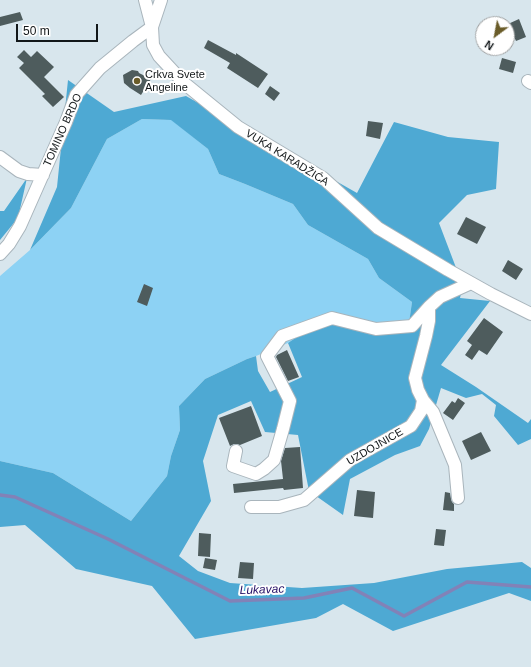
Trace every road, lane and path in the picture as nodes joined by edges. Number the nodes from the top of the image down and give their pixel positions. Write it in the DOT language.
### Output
graph roads {
  1 [pos="145,0"];
  2 [pos="152,0"];
  3 [pos="161,0"];
  4 [pos="152,26"];
  5 [pos="0,157"];
  6 [pos="43,175"];
  7 [pos="0,254"];
  8 [pos="471,283"];
  9 [pos="429,308"];
  10 [pos="531,314"];
  11 [pos="423,400"];
  12 [pos="236,451"];
  13 [pos="458,498"];
  14 [pos="251,507"];
  1 -- 4 [label="street"];
  2 -- 4 [label="street"];
  3 -- 4 [label="street, VUKA KARADŽIĆA"];
  4 -- 6 [label="street, TOMINO BRDO"];
  4 -- 8 [label="street, VUKA KARADŽIĆA"];
  5 -- 6 [label="street"];
  6 -- 7 [label="street, TOMINO BRDO"];
  8 -- 9 [label="street"];
  8 -- 10 [label="street"];
  9 -- 11 [label="street"];
  9 -- 12 [label="street"];
  11 -- 13 [label="street"];
  11 -- 14 [label="street, UZDOJNICE"];
}
